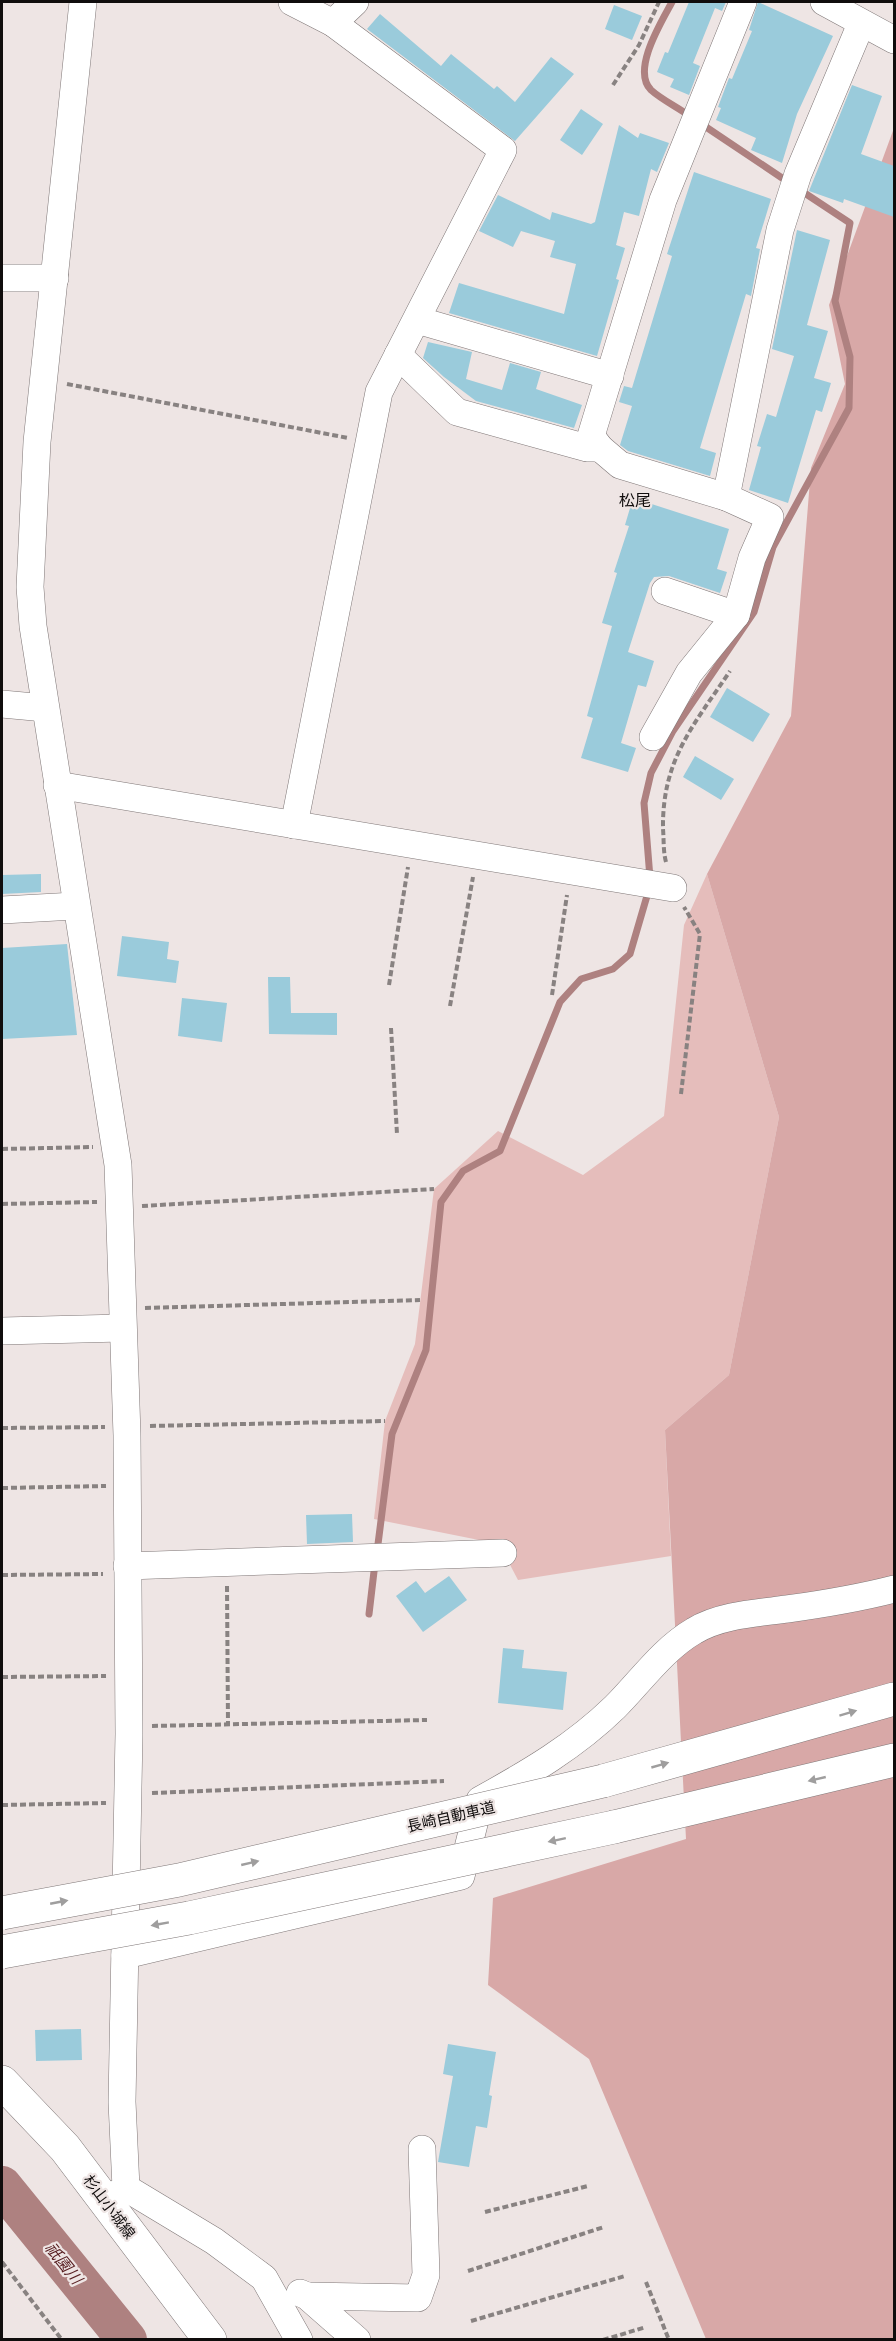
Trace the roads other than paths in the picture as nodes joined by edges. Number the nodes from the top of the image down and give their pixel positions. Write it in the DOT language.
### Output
graph roads {
  1 [pos="83,2"];
  2 [pos="292,2"];
  3 [pos="355,2"];
  4 [pos="743,2"];
  5 [pos="824,2"];
  6 [pos="333,23"];
  7 [pos="861,24"];
  8 [pos="894,40"];
  9 [pos="2,278"];
  10 [pos="55,278"];
  11 [pos="417,320"];
  12 [pos="398,355"];
  13 [pos="610,376"];
  14 [pos="600,448"];
  15 [pos="726,497"];
  16 [pos="664,591"];
  17 [pos="736,615"];
  18 [pos="2,704"];
  19 [pos="45,708"];
  20 [pos="653,737"];
  21 [pos="57,785"];
  22 [pos="294,825"];
  23 [pos="657,886"];
  24 [pos="75,906"];
  25 [pos="2,910"];
  26 [pos="129,1318"];
  27 [pos="2,1331"];
  28 [pos="503,1552"];
  29 [pos="118,1570"];
  30 [pos="894,1589"];
  31 [pos="894,1699"];
  32 [pos="894,1760"];
  33 [pos="2,1913"];
  34 [pos="2,1952"];
  35 [pos="125,1955"];
  36 [pos="2,2082"];
  37 [pos="422,2149"];
  38 [pos="115,2194"];
  39 [pos="264,2278"];
  40 [pos="307,2296"];
  41 [pos="210,2340"];
  42 [pos="299,2340"];
  43 [pos="357,2340"];
  1 -- 10 [label="street"];
  2 -- 6 [label="street"];
  3 -- 6 [label="street"];
  4 -- 13 [label="street"];
  5 -- 7 [label="street"];
  6 -- 11 [label="street"];
  7 -- 8 [label="street"];
  7 -- 15 [label="street"];
  9 -- 10 [label="street"];
  10 -- 19 [label="street"];
  11 -- 12 [label="street"];
  11 -- 13 [label="street"];
  12 -- 14 [label="street"];
  12 -- 22 [label="street"];
  13 -- 14 [label="street"];
  14 -- 15 [label="street"];
  15 -- 17 [label="street"];
  16 -- 17 [label="street"];
  17 -- 20 [label="street"];
  18 -- 19 [label="street"];
  19 -- 21 [label="street"];
  21 -- 22 [label="street"];
  21 -- 24 [label="street"];
  22 -- 23 [label="street"];
  24 -- 25 [label="street"];
  24 -- 26 [label="street"];
  26 -- 27 [label="street"];
  26 -- 29 [label="street"];
  28 -- 29 [label="street"];
  29 -- 35 [label="street"];
  30 -- 35 [label="street"];
  33 -- 31 [label="main road, 長崎自動車道, one-way, bridge"];
  32 -- 34 [label="main road, one-way, bridge"];
  35 -- 38 [label="street"];
  36 -- 38 [label="main road, 杉山小城線"];
  37 -- 40 [label="street"];
  38 -- 39 [label="street"];
  38 -- 41 [label="main road, 杉山小城線"];
  39 -- 40 [label="street"];
  39 -- 42 [label="street"];
  40 -- 43 [label="street"];
}
